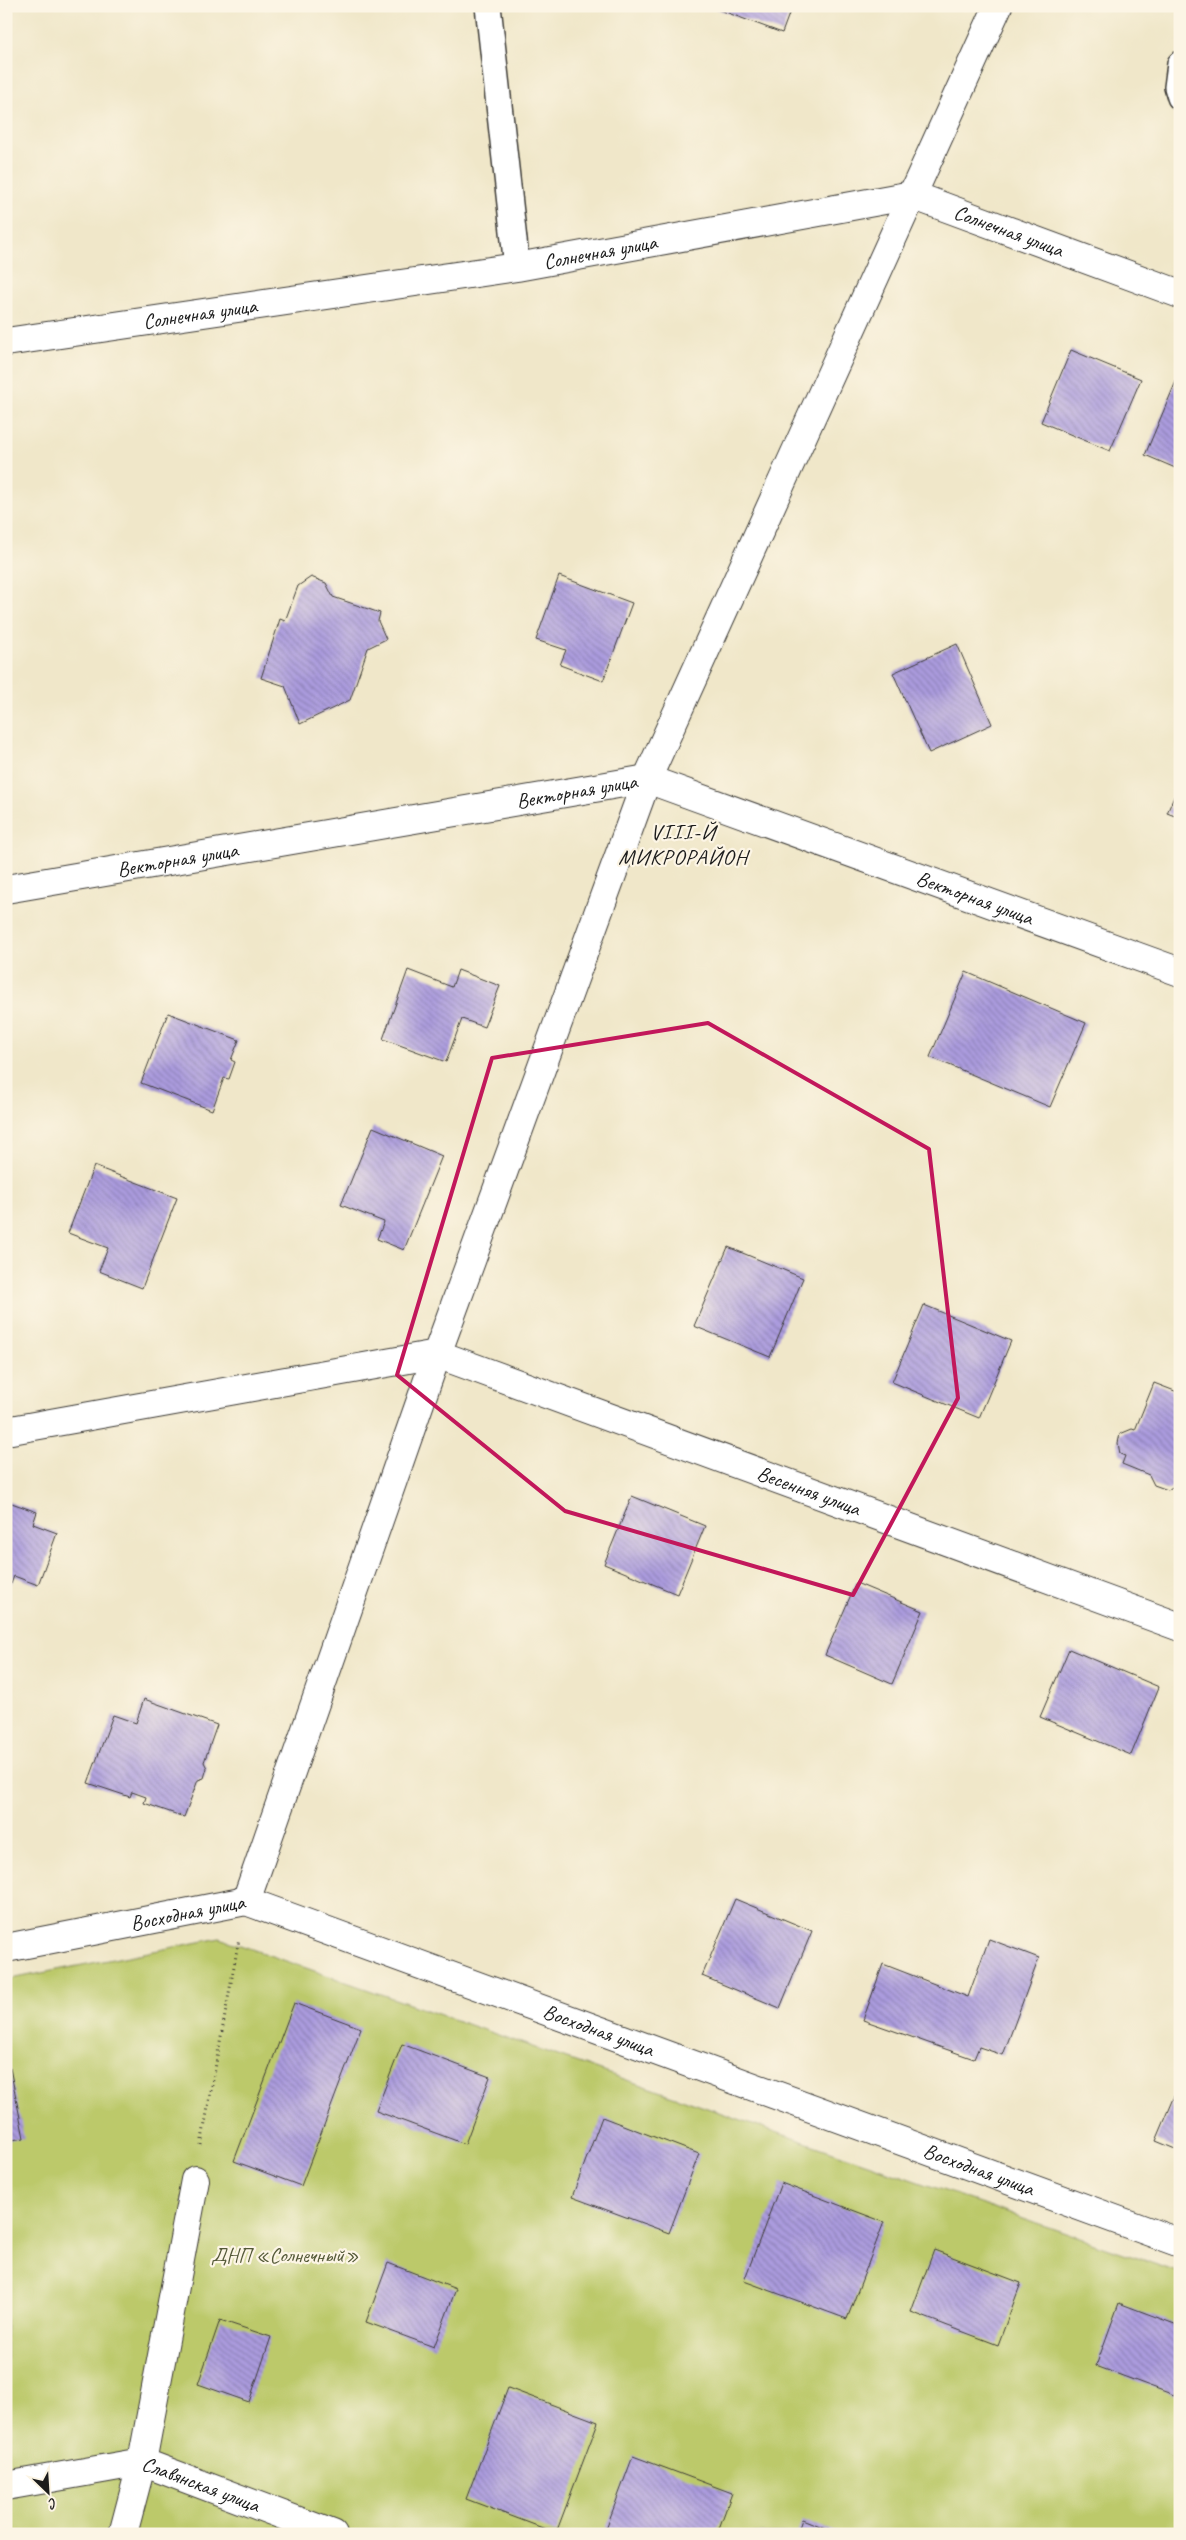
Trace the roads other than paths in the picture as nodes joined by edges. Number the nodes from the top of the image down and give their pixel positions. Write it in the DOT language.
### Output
graph roads {
  1 [pos="488,6"];
  2 [pos="998,6"];
  3 [pos="1180,64"];
  4 [pos="1180,97"];
  5 [pos="912,195"];
  6 [pos="517,267"];
  7 [pos="1180,294"];
  8 [pos="6,342"];
  9 [pos="647,779"];
  10 [pos="6,889"];
  11 [pos="1180,972"];
  12 [pos="437,1354"];
  13 [pos="6,1431"];
  14 [pos="1180,1627"];
  15 [pos="246,1901"];
  16 [pos="6,1948"];
  17 [pos="195,2180"];
  18 [pos="1180,2243"];
  19 [pos="142,2462"];
  20 [pos="6,2486"];
  21 [pos="123,2534"];
  22 [pos="333,2534"];
  1 -- 6 [label="lane"];
  2 -- 5 [label="street"];
  3 -- 4 [label="lane"];
  5 -- 6 [label="street, Солнечная улица"];
  5 -- 7 [label="street, Солнечная улица"];
  5 -- 9 [label="street"];
  6 -- 8 [label="street, Солнечная улица"];
  9 -- 10 [label="street, Векторная улица"];
  9 -- 11 [label="street, Векторная улица"];
  9 -- 12 [label="street"];
  12 -- 13 [label="street"];
  12 -- 14 [label="street, Весенняя улица"];
  12 -- 15 [label="street"];
  15 -- 16 [label="street, Восходная улица"];
  15 -- 18 [label="street, Восходная улица"];
  17 -- 19 [label="street"];
  19 -- 20 [label="street, Славянская улица"];
  19 -- 21 [label="street"];
  19 -- 22 [label="street, Славянская улица"];
}
